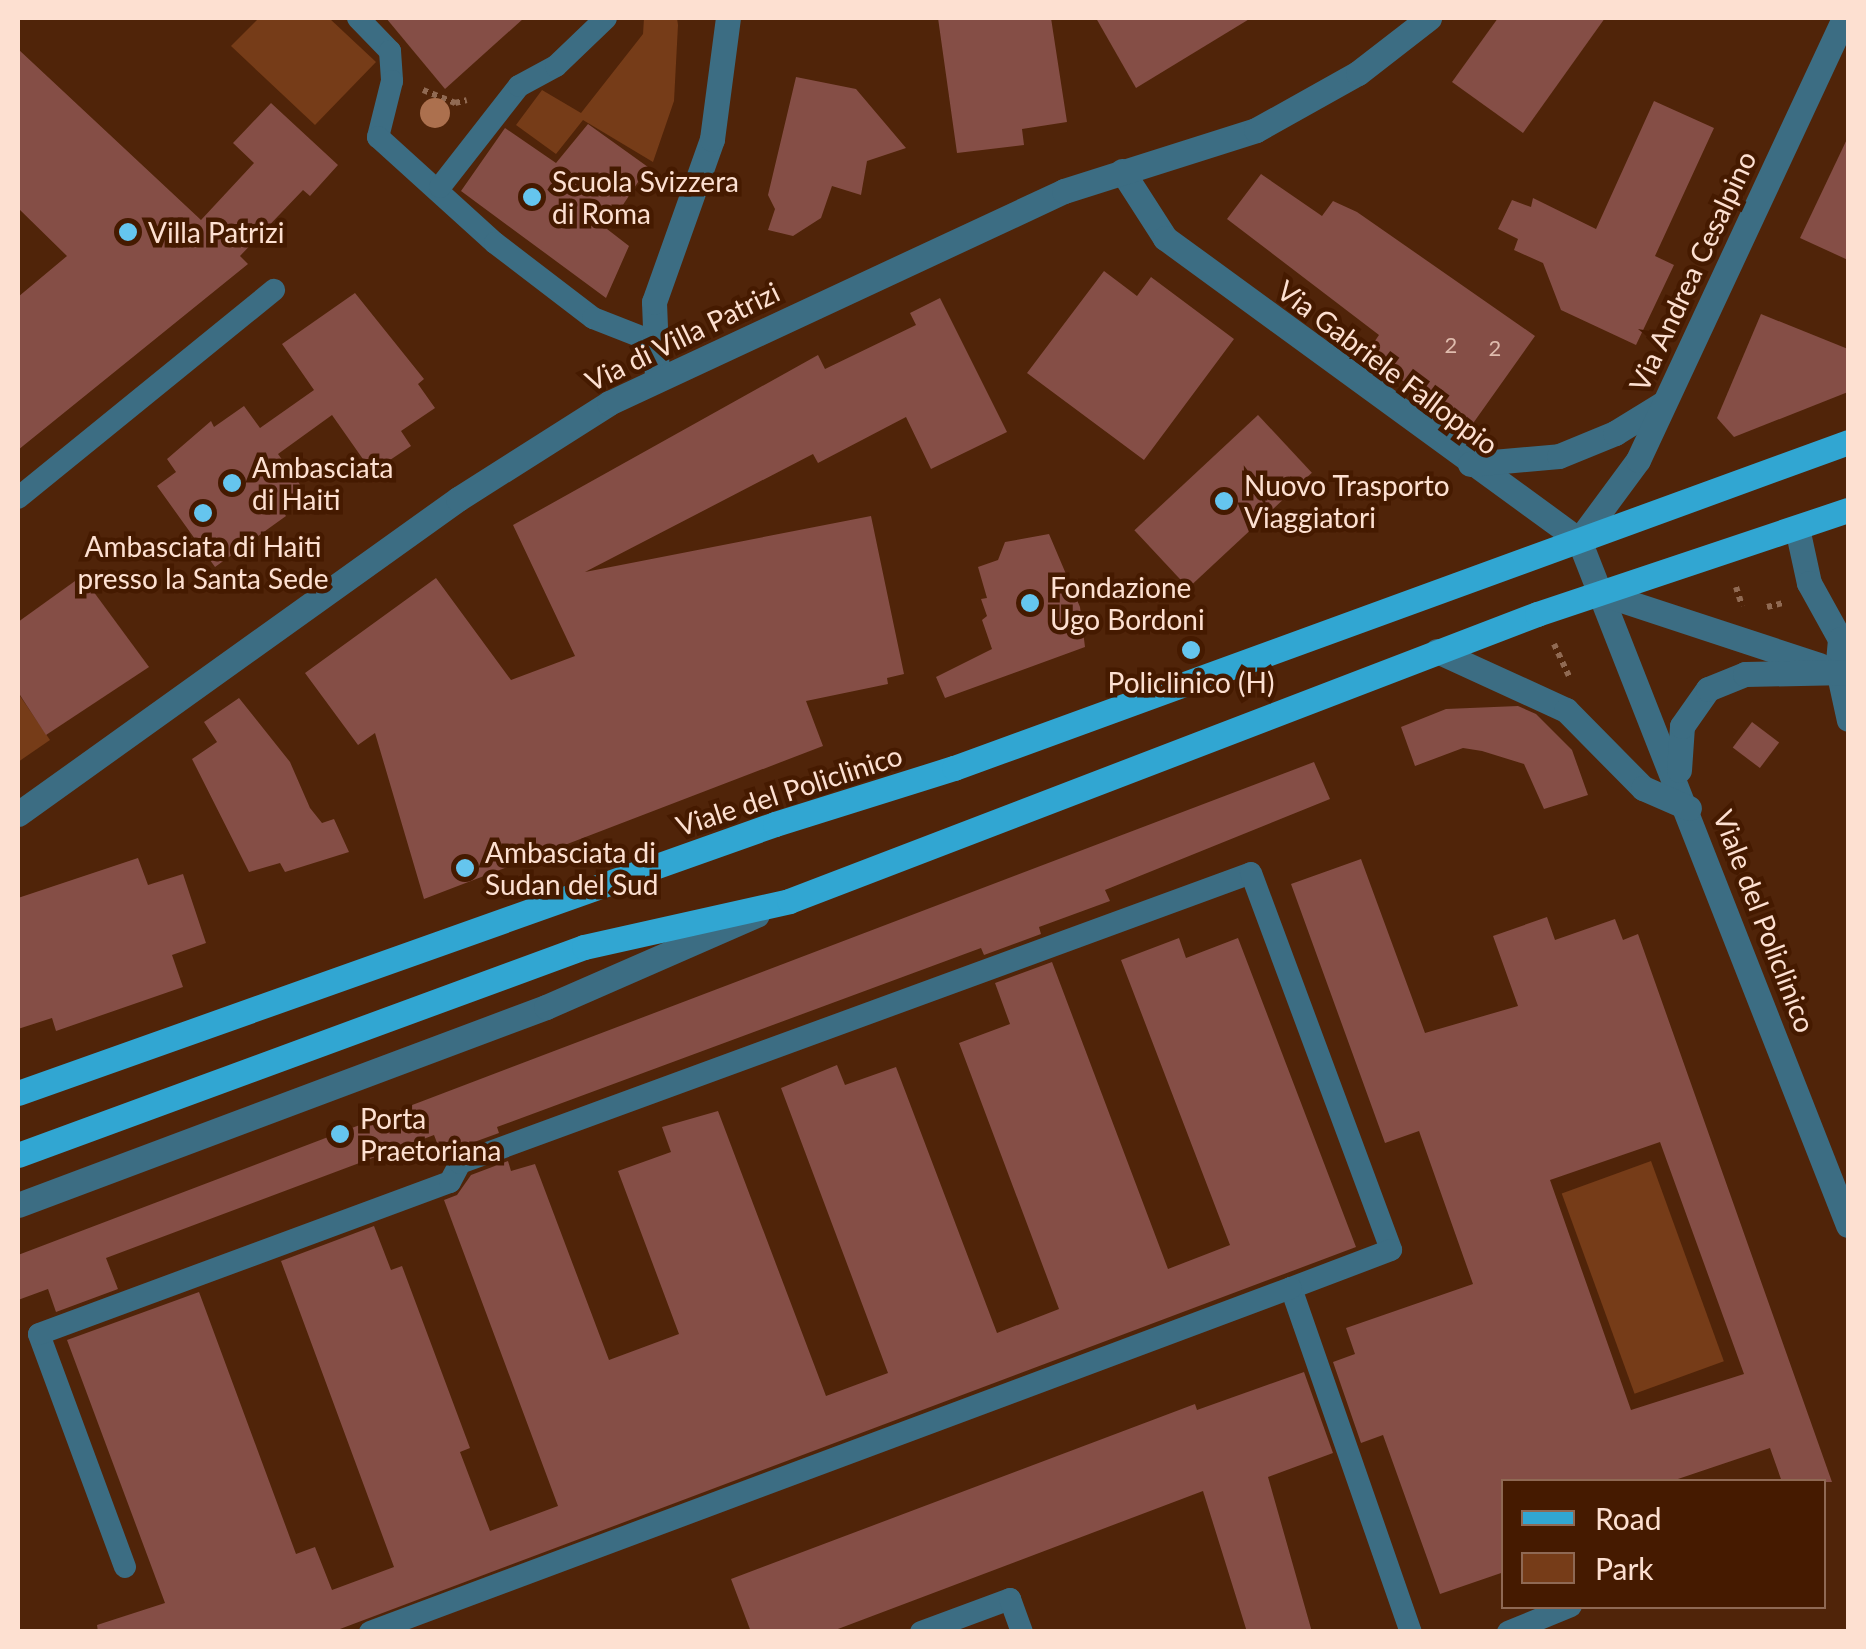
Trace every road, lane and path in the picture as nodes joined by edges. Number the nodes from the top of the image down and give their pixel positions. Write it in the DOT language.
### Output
graph roads {
  1 [pos="358,18"];
  2 [pos="606,18"];
  3 [pos="728,18"];
  4 [pos="1429,18"];
  5 [pos="1844,18"];
  6 [pos="392,82"];
  7 [pos="511,94"];
  8 [pos="1122,171"];
  9 [pos="440,188"];
  10 [pos="274,290"];
  11 [pos="652,341"];
  12 [pos="657,378"];
  13 [pos="1662,404"];
  14 [pos="1848,442"];
  15 [pos="1848,454"];
  16 [pos="1470,464"];
  17 [pos="1770,472"];
  18 [pos="1848,496"];
  19 [pos="18,498"];
  20 [pos="1848,510"];
  21 [pos="1797,528"];
  22 [pos="1578,540"];
  23 [pos="1600,593"];
  24 [pos="1556,649"];
  25 [pos="1437,651"];
  26 [pos="1845,668"];
  27 [pos="1570,677"];
  28 [pos="1848,721"];
  29 [pos="1689,808"];
  30 [pos="18,814"];
  31 [pos="789,900"];
  32 [pos="18,1092"];
  33 [pos="18,1155"];
  34 [pos="18,1205"];
  35 [pos="1848,1226"];
  36 [pos="1291,1288"];
  37 [pos="125,1567"];
  38 [pos="1564,1609"];
  39 [pos="370,1632"];
  40 [pos="921,1632"];
  41 [pos="1022,1632"];
  42 [pos="1412,1632"];
  43 [pos="1508,1632"];
  1 -- 6 [label="lane"];
  2 -- 7 [label="lane"];
  3 -- 11 [label="street"];
  4 -- 8 [label="street, Via di Villa Patrizi"];
  5 -- 13 [label="street, Via Andrea Cesalpino"];
  6 -- 7 [label="path"];
  6 -- 9 [label="lane"];
  7 -- 9 [label="lane"];
  8 -- 12 [label="street, Via di Villa Patrizi"];
  8 -- 16 [label="street, Via Gabriele Falloppio"];
  9 -- 11 [label="lane"];
  10 -- 19 [label="lane"];
  11 -- 12 [label="street"];
  12 -- 30 [label="street, Via di Villa Patrizi"];
  13 -- 16 [label="street"];
  13 -- 22 [label="street, Via Andrea Cesalpino"];
  14 -- 17 [label="main road, Viale del Policlinico"];
  15 -- 17 [label="lane"];
  16 -- 22 [label="street, Via Gabriele Falloppio"];
  17 -- 22 [label="main road, Viale del Policlinico"];
  18 -- 21 [label="lane"];
  20 -- 21 [label="main road"];
  21 -- 23 [label="main road"];
  21 -- 26 [label="street"];
  22 -- 23 [label="street"];
  22 -- 32 [label="main road, Viale del Policlinico"];
  23 -- 25 [label="main road"];
  23 -- 26 [label="street"];
  23 -- 29 [label="street"];
  24 -- 27 [label="path"];
  25 -- 29 [label="street, Viale del Policlinico"];
  25 -- 31 [label="main road"];
  26 -- 28 [label="lane"];
  26 -- 29 [label="street"];
  29 -- 35 [label="street, Viale del Policlinico"];
  31 -- 33 [label="main road"];
  31 -- 34 [label="street"];
  36 -- 37 [label="lane"];
  36 -- 39 [label="lane"];
  36 -- 42 [label="lane"];
  38 -- 43 [label="lane"];
  40 -- 41 [label="lane"];
}
